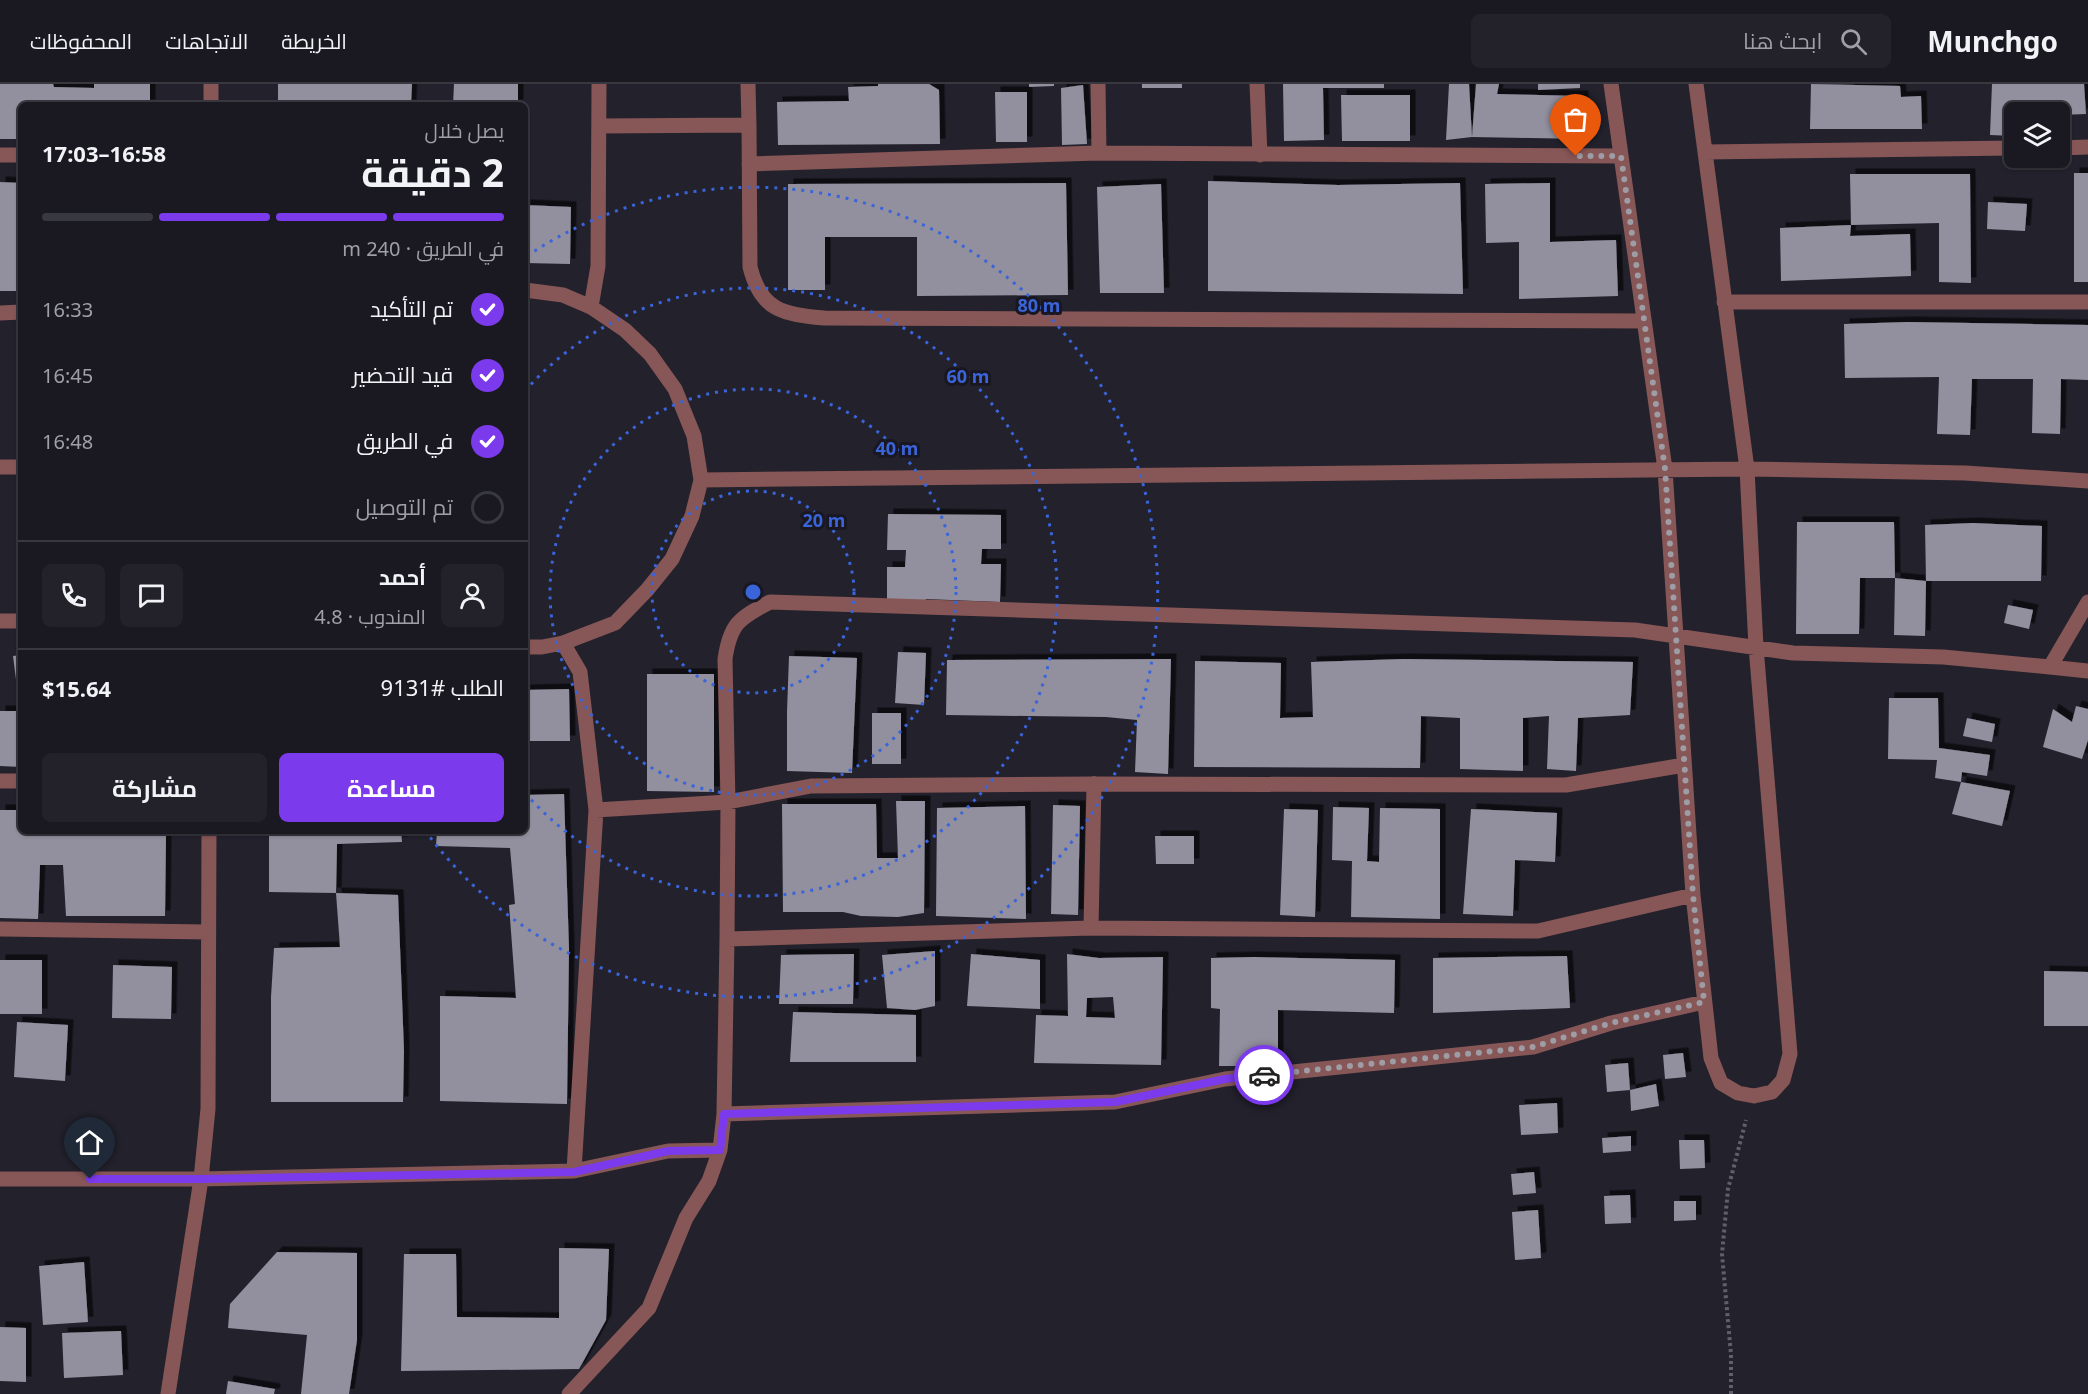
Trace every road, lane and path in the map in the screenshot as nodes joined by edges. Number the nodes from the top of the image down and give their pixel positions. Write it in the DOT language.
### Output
graph roads {
  1 [pos="212,84"];
  2 [pos="600,84"];
  3 [pos="748,84"];
  4 [pos="1098,84"];
  5 [pos="1257,84"];
  6 [pos="1611,84"];
  7 [pos="1696,84"];
  8 [pos="211,102"];
  9 [pos="748,125"];
  10 [pos="599,126"];
  11 [pos="2088,147"];
  12 [pos="2004,148"];
  13 [pos="2070,148"];
  14 [pos="1705,152"];
  15 [pos="1099,153"];
  16 [pos="0,155"];
  17 [pos="18,155"];
  18 [pos="1260,155"];
  19 [pos="1621,156"];
  20 [pos="749,164"];
  21 [pos="528,290"];
  22 [pos="1724,302"];
  23 [pos="2088,302"];
  24 [pos="591,307"];
  25 [pos="18,312"];
  26 [pos="0,313"];
  27 [pos="1644,321"];
  28 [pos="0,467"];
  29 [pos="18,468"];
  30 [pos="1665,469"];
  31 [pos="1747,469"];
  32 [pos="701,480"];
  33 [pos="2088,481"];
  34 [pos="2088,602"];
  35 [pos="0,621"];
  36 [pos="18,621"];
  37 [pos="1675,636"];
  38 [pos="563,643"];
  39 [pos="528,647"];
  40 [pos="1756,648"];
  41 [pos="2050,667"];
  42 [pos="2088,671"];
  43 [pos="1684,765"];
  44 [pos="0,781"];
  45 [pos="18,781"];
  46 [pos="1094,784"];
  47 [pos="728,802"];
  48 [pos="596,810"];
  49 [pos="209,834"];
  50 [pos="1693,895"];
  51 [pos="1091,928"];
  52 [pos="0,929"];
  53 [pos="208,932"];
  54 [pos="727,939"];
  55 [pos="1704,1002"];
  56 [pos="1754,1096"];
  57 [pos="724,1114"];
  58 [pos="720,1150"];
  59 [pos="574,1172"];
  60 [pos="0,1179"];
  61 [pos="201,1179"];
  62 [pos="168,1394"];
  63 [pos="569,1394"];
  64 [pos="1731,1394"];
  1 -- 8 [label="street"];
  2 -- 10 [label="street"];
  3 -- 9 [label="street"];
  4 -- 15 [label="street"];
  5 -- 18 [label="street"];
  6 -- 19 [label="street"];
  7 -- 14 [label="street"];
  9 -- 10 [label="street"];
  9 -- 20 [label="street"];
  10 -- 24 [label="street"];
  11 -- 13 [label="street"];
  12 -- 14 [label="street"];
  14 -- 22 [label="street"];
  15 -- 18 [label="street"];
  15 -- 20 [label="street"];
  16 -- 17 [label="street"];
  18 -- 19 [label="street"];
  19 -- 27 [label="street"];
  20 -- 27 [label="street"];
  21 -- 24 [label="street"];
  22 -- 23 [label="street"];
  22 -- 31 [label="street"];
  24 -- 32 [label="street"];
  25 -- 26 [label="street"];
  27 -- 30 [label="street"];
  28 -- 29 [label="street"];
  30 -- 31 [label="street"];
  30 -- 32 [label="street"];
  30 -- 37 [label="street"];
  31 -- 33 [label="street"];
  31 -- 40 [label="street"];
  32 -- 38 [label="street"];
  34 -- 41 [label="street"];
  35 -- 36 [label="street"];
  37 -- 40 [label="street"];
  37 -- 43 [label="street"];
  37 -- 47 [label="street"];
  38 -- 39 [label="street"];
  38 -- 48 [label="street"];
  40 -- 41 [label="street"];
  40 -- 56 [label="street"];
  41 -- 42 [label="street"];
  43 -- 46 [label="street"];
  43 -- 50 [label="street"];
  44 -- 45 [label="street"];
  46 -- 47 [label="street"];
  46 -- 51 [label="street"];
  47 -- 48 [label="street"];
  47 -- 54 [label="street"];
  48 -- 59 [label="street"];
  49 -- 53 [label="street"];
  50 -- 51 [label="street"];
  50 -- 55 [label="street"];
  51 -- 54 [label="street"];
  52 -- 53 [label="street"];
  53 -- 61 [label="street"];
  54 -- 57 [label="street"];
  55 -- 56 [label="street"];
  55 -- 57 [label="street"];
  56 -- 64 [label="path"];
  57 -- 58 [label="street"];
  58 -- 59 [label="street"];
  58 -- 63 [label="street"];
  59 -- 61 [label="street"];
  60 -- 61 [label="street"];
  61 -- 62 [label="street"];
}
